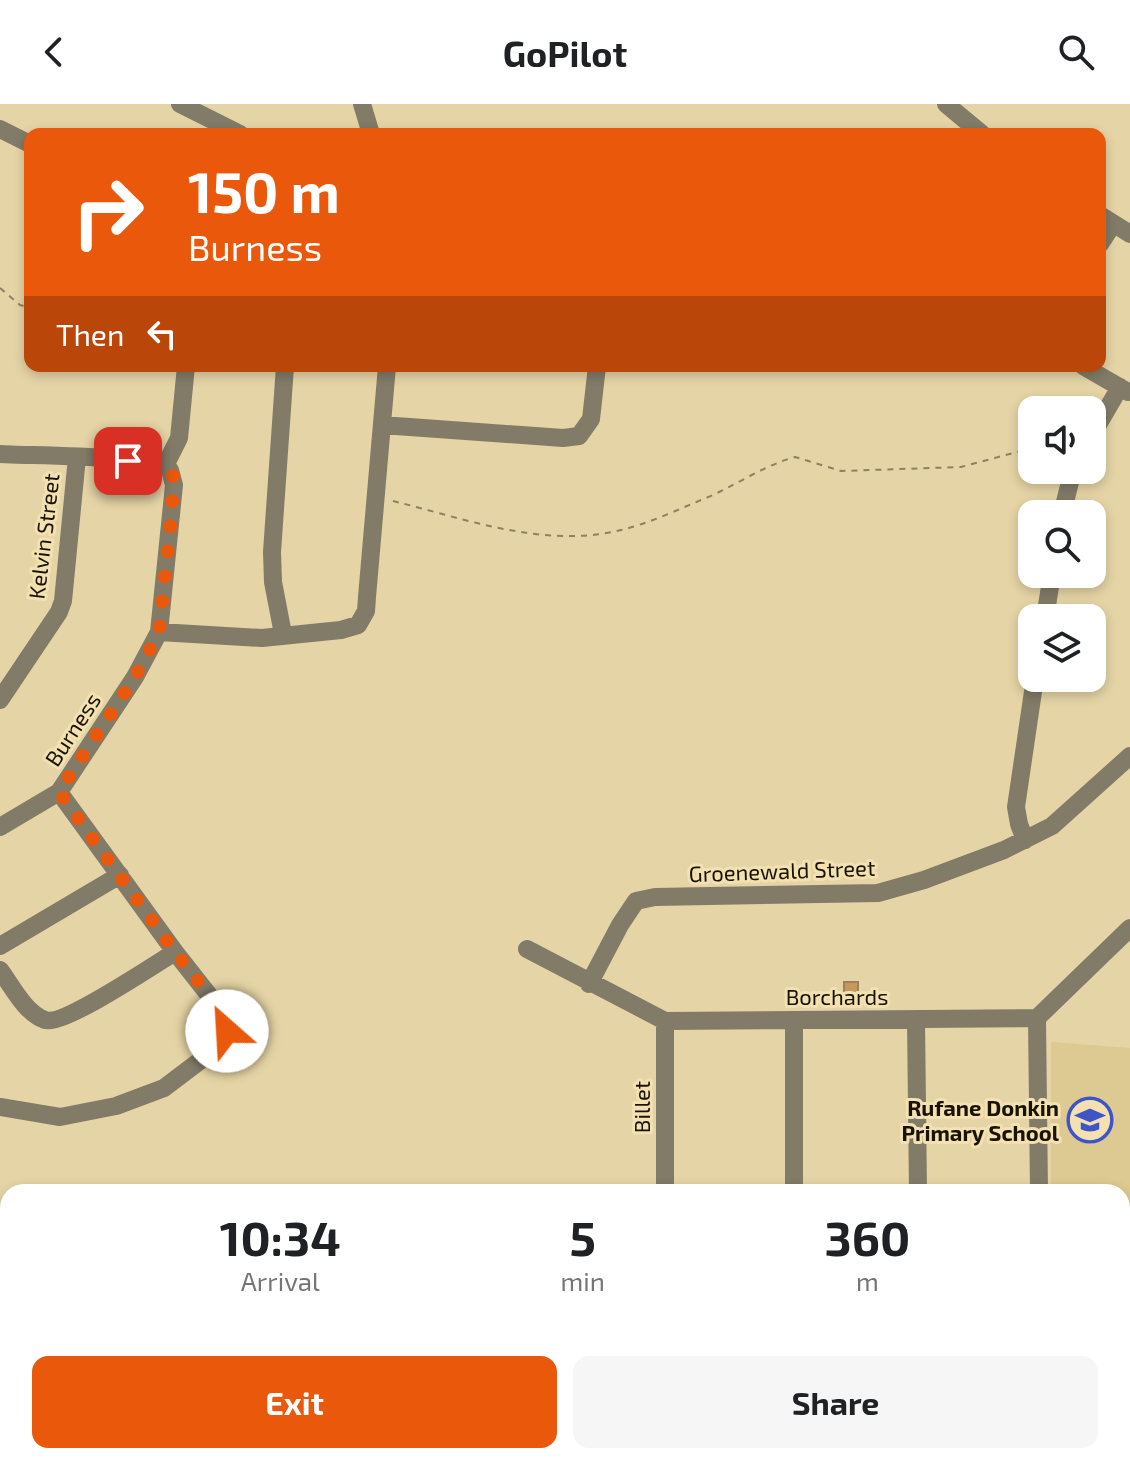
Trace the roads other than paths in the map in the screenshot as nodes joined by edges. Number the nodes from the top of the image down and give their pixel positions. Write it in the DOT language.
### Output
graph roads {
  1 [pos="180,104"];
  2 [pos="362,104"];
  3 [pos="946,104"];
  4 [pos="228,128"];
  5 [pos="369,128"];
  6 [pos="975,128"];
  7 [pos="0,129"];
  8 [pos="24,141"];
  9 [pos="1107,220"];
  10 [pos="1130,234"];
  11 [pos="185,372"];
  12 [pos="285,372"];
  13 [pos="386,372"];
  14 [pos="596,372"];
  15 [pos="1094,372"];
  16 [pos="1125,390"];
  17 [pos="1106,416"];
  18 [pos="382,425"];
  19 [pos="0,454"];
  20 [pos="77,457"];
  21 [pos="167,468"];
  22 [pos="159,632"];
  23 [pos="283,634"];
  24 [pos="1033,692"];
  25 [pos="0,700"];
  26 [pos="1130,756"];
  27 [pos="59,792"];
  28 [pos="0,827"];
  29 [pos="1025,840"];
  30 [pos="120,875"];
  31 [pos="1130,928"];
  32 [pos="0,946"];
  33 [pos="527,949"];
  34 [pos="175,952"];
  35 [pos="0,970"];
  36 [pos="589,984"];
  37 [pos="1037,1018"];
  38 [pos="794,1020"];
  39 [pos="916,1020"];
  40 [pos="665,1021"];
  41 [pos="0,1107"];
  42 [pos="665,1184"];
  43 [pos="794,1184"];
  44 [pos="918,1184"];
  45 [pos="1039,1184"];
  1 -- 4 [label="street"];
  2 -- 5 [label="street"];
  3 -- 6 [label="street"];
  7 -- 8 [label="street"];
  9 -- 10 [label="street"];
  11 -- 21 [label="street"];
  12 -- 23 [label="street"];
  13 -- 18 [label="street"];
  14 -- 18 [label="street"];
  15 -- 16 [label="street"];
  16 -- 17 [label="street"];
  18 -- 23 [label="street"];
  19 -- 20 [label="street"];
  20 -- 21 [label="street"];
  20 -- 25 [label="street, Kelvin Street"];
  21 -- 22 [label="street, Burness"];
  22 -- 23 [label="street"];
  22 -- 27 [label="street, Burness"];
  24 -- 29 [label="street"];
  26 -- 29 [label="street, Groenewald Street"];
  27 -- 28 [label="street, Burness"];
  27 -- 30 [label="street"];
  29 -- 36 [label="street, Groenewald Street"];
  30 -- 32 [label="street"];
  30 -- 34 [label="street"];
  31 -- 37 [label="street"];
  33 -- 36 [label="street, Borchards"];
  34 -- 35 [label="street"];
  34 -- 41 [label="street"];
  36 -- 40 [label="street, Borchards"];
  37 -- 39 [label="street, Borchards"];
  37 -- 45 [label="street"];
  38 -- 39 [label="street, Borchards"];
  38 -- 40 [label="street, Borchards"];
  38 -- 43 [label="street"];
  39 -- 44 [label="street"];
  40 -- 42 [label="street, Billet"];
}
